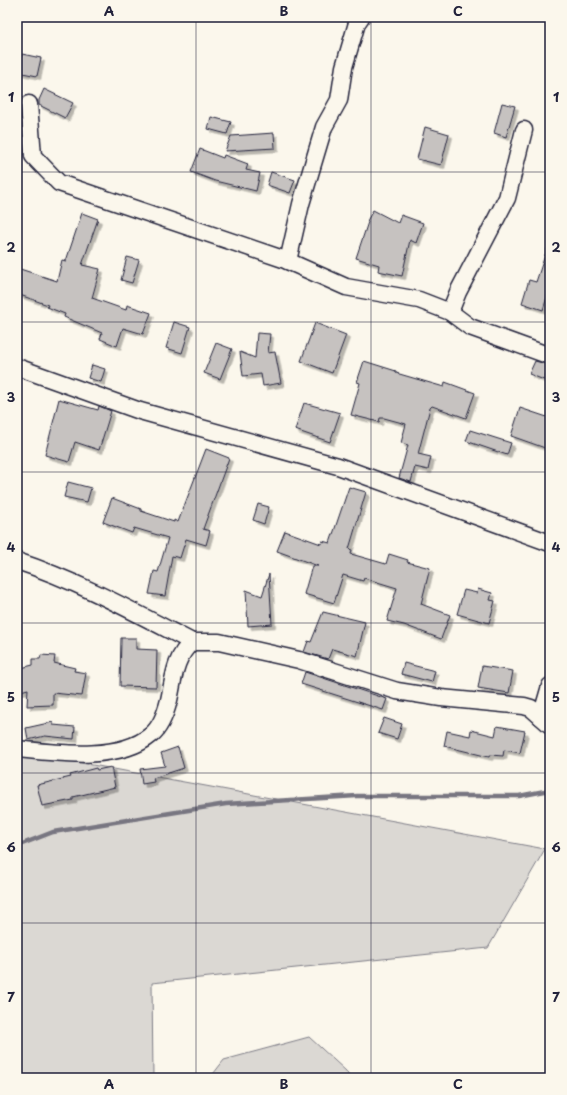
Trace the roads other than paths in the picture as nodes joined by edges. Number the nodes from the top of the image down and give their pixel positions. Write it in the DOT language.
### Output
graph roads {
  1 [pos="361,17"];
  2 [pos="29,104"];
  3 [pos="524,130"];
  4 [pos="288,260"];
  5 [pos="450,312"];
  6 [pos="550,356"];
  7 [pos="17,367"];
  8 [pos="550,543"];
  9 [pos="17,562"];
  10 [pos="192,642"];
  11 [pos="550,686"];
  12 [pos="546,721"];
  13 [pos="17,749"];
  1 -- 4 [label="street"];
  2 -- 4 [label="street"];
  3 -- 5 [label="street"];
  4 -- 5 [label="street"];
  5 -- 6 [label="street"];
  7 -- 8 [label="street"];
  9 -- 10 [label="street"];
  10 -- 12 [label="street"];
  10 -- 13 [label="street"];
  11 -- 12 [label="street"];
}
